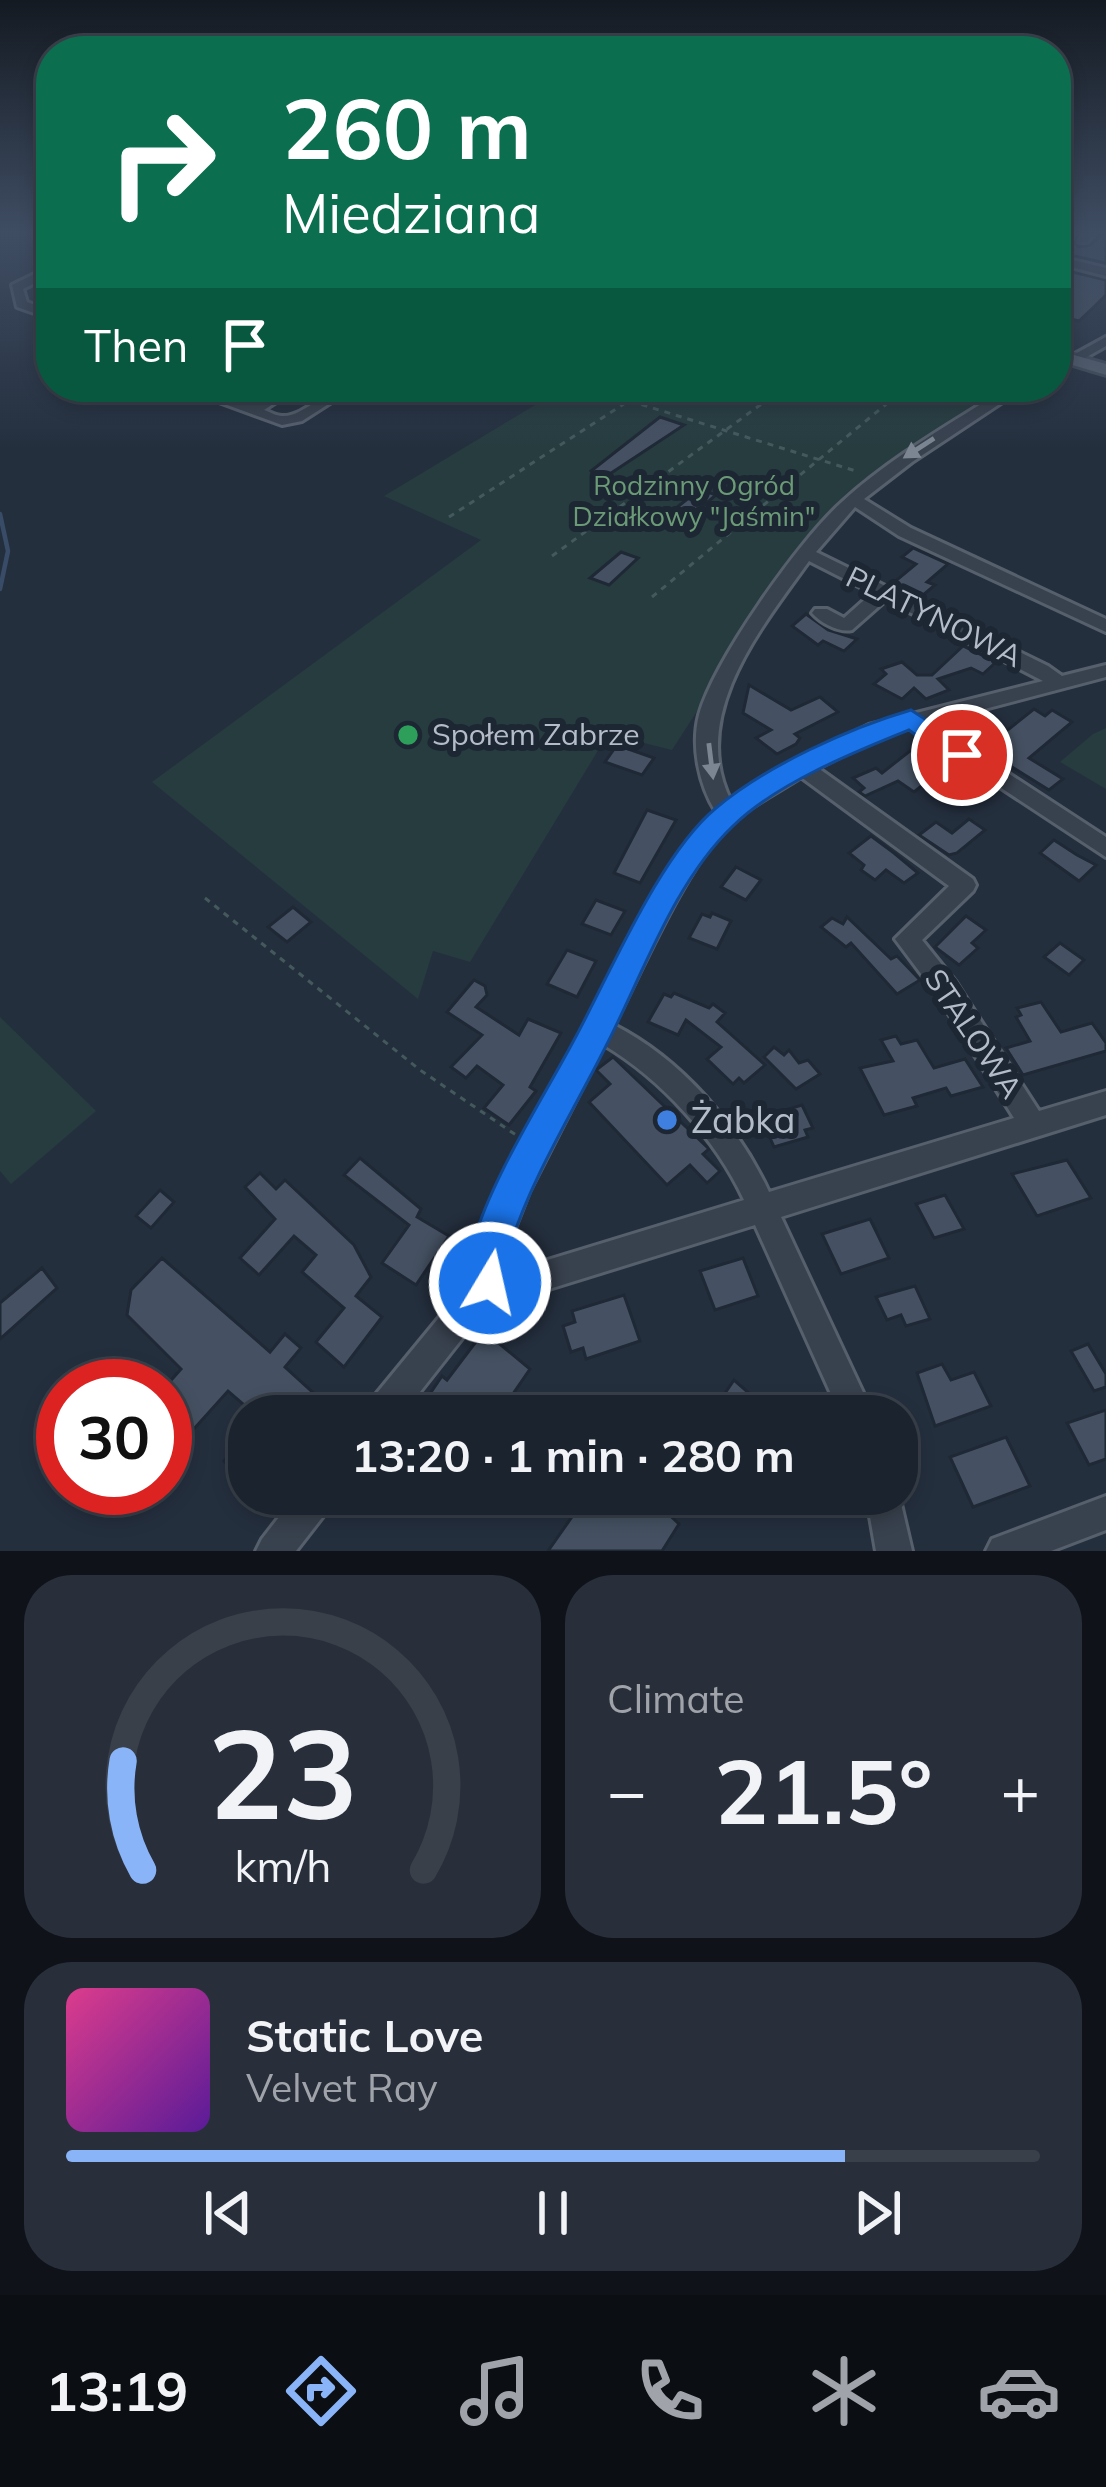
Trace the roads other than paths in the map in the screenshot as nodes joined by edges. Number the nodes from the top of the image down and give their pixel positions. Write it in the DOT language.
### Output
graph roads {
  1 [pos="1106,341"];
  2 [pos="1071,352"];
  3 [pos="1071,359"];
  4 [pos="1106,370"];
  5 [pos="232,402"];
  6 [pos="266,402"];
  7 [pos="322,402"];
  8 [pos="995,402"];
  9 [pos="251,411"];
  10 [pos="854,499"];
  11 [pos="807,554"];
  12 [pos="884,592"];
  13 [pos="821,613"];
  14 [pos="1106,626"];
  15 [pos="1106,670"];
  16 [pos="1058,683"];
  17 [pos="911,719"];
  18 [pos="802,767"];
  19 [pos="728,813"];
  20 [pos="1106,848"];
  21 [pos="597,1029"];
  22 [pos="1106,1103"];
  23 [pos="1033,1125"];
  24 [pos="764,1206"];
  25 [pos="495,1294"];
  26 [pos="397,1395"];
  27 [pos="849,1395"];
  28 [pos="1106,1514"];
  29 [pos="302,1515"];
  30 [pos="887,1515"];
  31 [pos="274,1551"];
  32 [pos="894,1551"];
  33 [pos="1004,1551"];
  1 -- 2 [label="street"];
  3 -- 4 [label="main road"];
  5 -- 9 [label="street"];
  6 -- 9 [label="street"];
  7 -- 9 [label="street"];
  8 -- 10 [label="street, one-way"];
  10 -- 11 [label="street"];
  10 -- 14 [label="street"];
  11 -- 12 [label="street, PLATYNOWA"];
  11 -- 19 [label="street, one-way"];
  12 -- 13 [label="street"];
  12 -- 16 [label="street, PLATYNOWA"];
  15 -- 16 [label="street"];
  16 -- 17 [label="street"];
  17 -- 18 [label="street"];
  17 -- 20 [label="street"];
  18 -- 19 [label="street"];
  18 -- 23 [label="street, STALOWA"];
  19 -- 21 [label="street"];
  21 -- 24 [label="street"];
  21 -- 25 [label="street"];
  22 -- 23 [label="street"];
  23 -- 24 [label="street"];
  24 -- 25 [label="street"];
  24 -- 27 [label="street"];
  25 -- 26 [label="street"];
  28 -- 33 [label="street"];
  29 -- 31 [label="street"];
  30 -- 32 [label="street"];
}
